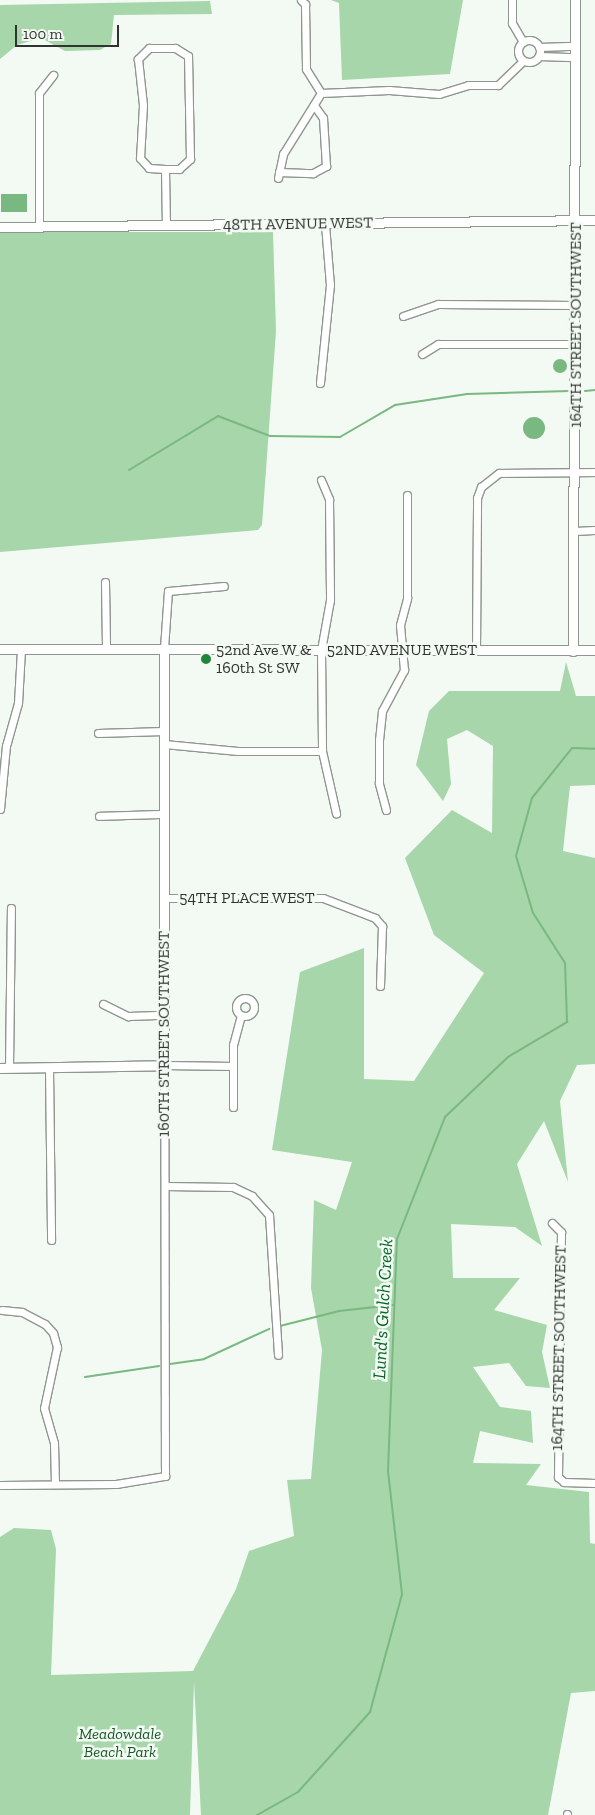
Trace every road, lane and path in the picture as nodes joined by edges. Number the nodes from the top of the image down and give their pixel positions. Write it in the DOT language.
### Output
graph roads {
  1 [pos="301,0"];
  2 [pos="512,0"];
  3 [pos="575,0"];
  4 [pos="523,42"];
  5 [pos="575,46"];
  6 [pos="539,47"];
  7 [pos="539,56"];
  8 [pos="575,57"];
  9 [pos="523,60"];
  10 [pos="53,75"];
  11 [pos="321,93"];
  12 [pos="314,105"];
  13 [pos="165,169"];
  14 [pos="577,220"];
  15 [pos="595,220"];
  16 [pos="325,224"];
  17 [pos="38,226"];
  18 [pos="166,226"];
  19 [pos="0,227"];
  20 [pos="576,305"];
  21 [pos="403,316"];
  22 [pos="576,344"];
  23 [pos="422,354"];
  24 [pos="320,383"];
  25 [pos="575,472"];
  26 [pos="595,472"];
  27 [pos="321,480"];
  28 [pos="407,495"];
  29 [pos="595,530"];
  30 [pos="574,531"];
  31 [pos="105,582"];
  32 [pos="224,586"];
  33 [pos="106,648"];
  34 [pos="164,648"];
  35 [pos="0,649"];
  36 [pos="21,649"];
  37 [pos="321,650"];
  38 [pos="404,650"];
  39 [pos="595,650"];
  40 [pos="476,651"];
  41 [pos="573,651"];
  42 [pos="164,731"];
  43 [pos="98,733"];
  44 [pos="164,744"];
  45 [pos="322,751"];
  46 [pos="0,809"];
  47 [pos="386,810"];
  48 [pos="336,813"];
  49 [pos="164,814"];
  50 [pos="99,816"];
  51 [pos="164,898"];
  52 [pos="11,908"];
  53 [pos="380,986"];
  54 [pos="103,1004"];
  55 [pos="164,1015"];
  56 [pos="241,1015"];
  57 [pos="164,1065"];
  58 [pos="233,1066"];
  59 [pos="5,1068"];
  60 [pos="50,1068"];
  61 [pos="233,1107"];
  62 [pos="165,1186"];
  63 [pos="552,1223"];
  64 [pos="51,1240"];
  65 [pos="2,1310"];
  66 [pos="278,1354"];
  67 [pos="595,1482"];
  68 [pos="56,1484"];
  69 [pos="0,1485"];
  1 -- 11 [label="street"];
  2 -- 4 [label="street"];
  3 -- 5 [label="street, 164TH STREET SOUTHWEST"];
  4 -- 6 [label="street"];
  4 -- 9 [label="street"];
  5 -- 6 [label="street"];
  5 -- 8 [label="street, 164TH STREET SOUTHWEST"];
  6 -- 7 [label="street"];
  7 -- 8 [label="street"];
  7 -- 9 [label="street"];
  8 -- 14 [label="street, 164TH STREET SOUTHWEST"];
  9 -- 11 [label="street"];
  10 -- 17 [label="street"];
  11 -- 12 [label="street"];
  12 -- 12 [label="street"];
  13 -- 13 [label="street"];
  13 -- 18 [label="street"];
  14 -- 15 [label="street, 48TH AVENUE WEST"];
  14 -- 16 [label="street, 48TH AVENUE WEST"];
  14 -- 20 [label="street, 164TH STREET SOUTHWEST"];
  16 -- 18 [label="street, 48TH AVENUE WEST"];
  16 -- 24 [label="street"];
  17 -- 18 [label="street, 48TH AVENUE WEST"];
  17 -- 19 [label="street, 48TH AVENUE WEST"];
  20 -- 21 [label="street"];
  20 -- 22 [label="street, 164TH STREET SOUTHWEST"];
  22 -- 23 [label="street"];
  22 -- 25 [label="street, 164TH STREET SOUTHWEST"];
  25 -- 26 [label="street"];
  25 -- 30 [label="street, 164TH STREET SOUTHWEST"];
  25 -- 40 [label="street"];
  27 -- 37 [label="street"];
  28 -- 38 [label="street"];
  29 -- 30 [label="street"];
  30 -- 41 [label="street, 164TH STREET SOUTHWEST"];
  31 -- 33 [label="street"];
  32 -- 34 [label="street, 160TH STREET SOUTHWEST"];
  33 -- 34 [label="street, 52ND AVENUE WEST"];
  33 -- 36 [label="street, 52ND AVENUE WEST"];
  34 -- 37 [label="street, 52ND AVENUE WEST"];
  34 -- 42 [label="street, 160TH STREET SOUTHWEST"];
  35 -- 36 [label="street, 52ND AVENUE WEST"];
  36 -- 46 [label="street"];
  37 -- 38 [label="street, 52ND AVENUE WEST"];
  37 -- 45 [label="street"];
  38 -- 40 [label="street, 52ND AVENUE WEST"];
  38 -- 47 [label="street"];
  39 -- 41 [label="street, 52ND AVENUE WEST"];
  40 -- 41 [label="street, 52ND AVENUE WEST"];
  42 -- 43 [label="street"];
  42 -- 44 [label="street, 160TH STREET SOUTHWEST"];
  44 -- 45 [label="street"];
  44 -- 49 [label="street, 160TH STREET SOUTHWEST"];
  45 -- 48 [label="street"];
  49 -- 50 [label="street"];
  49 -- 51 [label="street, 160TH STREET SOUTHWEST"];
  51 -- 53 [label="street, 54TH PLACE WEST"];
  51 -- 55 [label="street, 160TH STREET SOUTHWEST"];
  52 -- 59 [label="street"];
  54 -- 55 [label="street"];
  55 -- 57 [label="street, 160TH STREET SOUTHWEST"];
  56 -- 58 [label="street"];
  57 -- 58 [label="street"];
  57 -- 60 [label="street"];
  57 -- 62 [label="street, 160TH STREET SOUTHWEST"];
  58 -- 61 [label="street"];
  59 -- 60 [label="street"];
  60 -- 64 [label="street"];
  62 -- 66 [label="street"];
  62 -- 68 [label="street, 160TH STREET SOUTHWEST"];
  63 -- 67 [label="street, 164TH STREET SOUTHWEST"];
  65 -- 68 [label="street"];
  68 -- 69 [label="street"];
}
